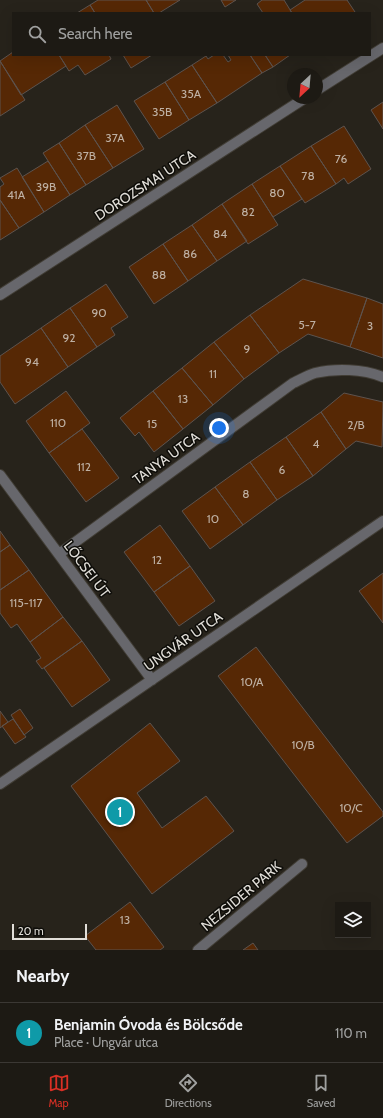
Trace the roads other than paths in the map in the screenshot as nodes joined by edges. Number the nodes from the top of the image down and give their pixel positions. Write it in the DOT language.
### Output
graph roads {
  1 [pos="383,48"];
  2 [pos="370,56"];
  3 [pos="371,56"];
  4 [pos="323,86"];
  5 [pos="296,104"];
  6 [pos="0,295"];
  7 [pos="383,377"];
  8 [pos="0,475"];
  9 [pos="383,521"];
  10 [pos="59,554"];
  11 [pos="152,680"];
  12 [pos="0,784"];
  13 [pos="302,864"];
  14 [pos="198,950"];
  1 -- 3 [label="street"];
  2 -- 4 [label="street"];
  5 -- 6 [label="street, DOROZSMAI UTCA"];
  7 -- 10 [label="street, TANYA UTCA"];
  8 -- 10 [label="street, LŐCSEI ÚT"];
  9 -- 11 [label="street, UNGVÁR UTCA"];
  10 -- 11 [label="street, LŐCSEI ÚT"];
  11 -- 12 [label="street, UNGVÁR UTCA"];
  13 -- 14 [label="street, NEZSIDER PARK"];
}
